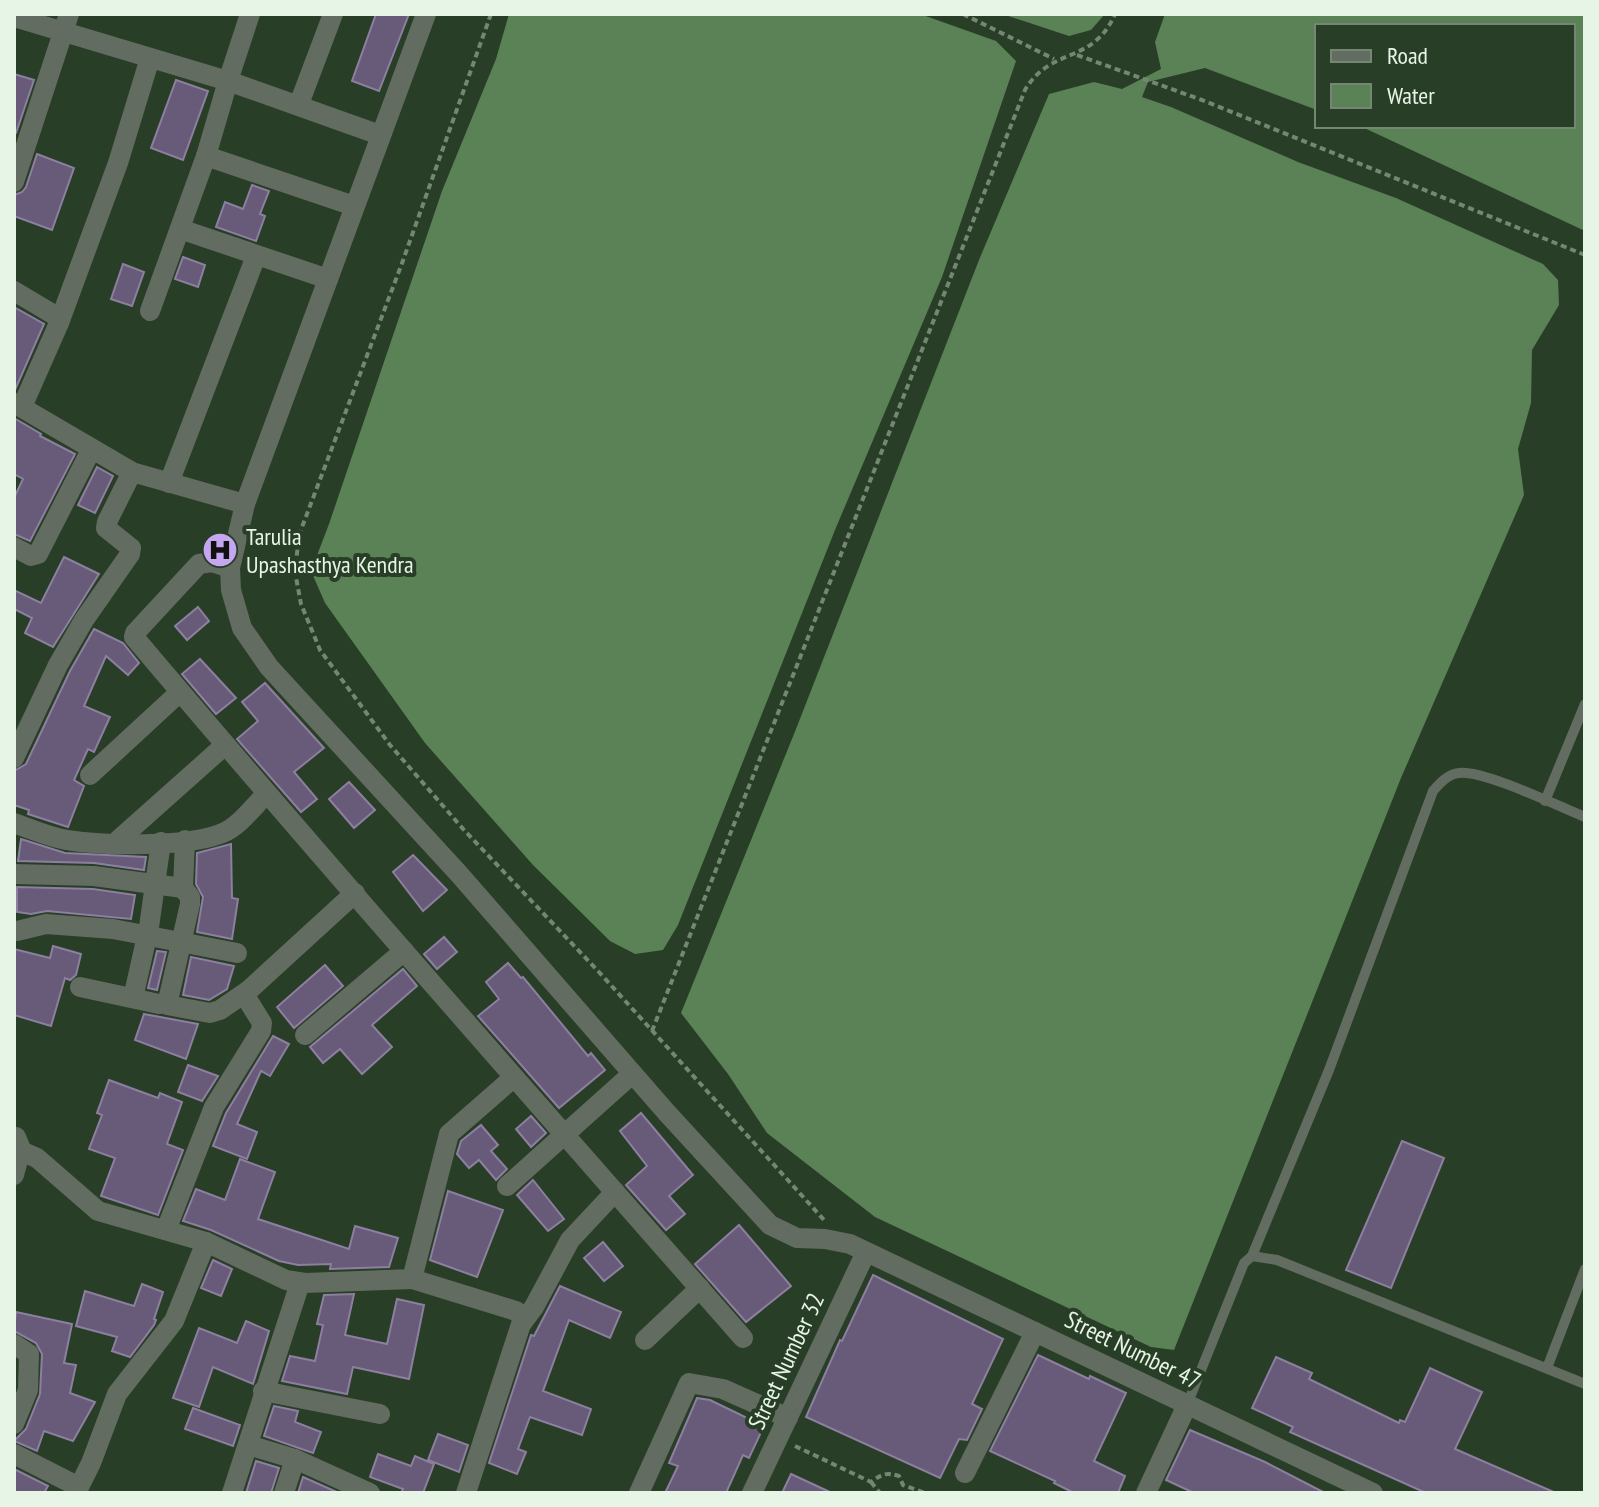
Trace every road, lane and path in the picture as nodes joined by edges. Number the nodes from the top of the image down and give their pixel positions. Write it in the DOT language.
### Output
graph roads {
  1 [pos="250,14"];
  2 [pos="333,14"];
  3 [pos="426,14"];
  4 [pos="491,14"];
  5 [pos="963,14"];
  6 [pos="1115,14"];
  7 [pos="14,17"];
  8 [pos="66,23"];
  9 [pos="1076,55"];
  10 [pos="150,58"];
  11 [pos="1055,60"];
  12 [pos="228,81"];
  13 [pos="299,104"];
  14 [pos="380,135"];
  15 [pos="206,156"];
  16 [pos="14,182"];
  17 [pos="354,206"];
  18 [pos="180,229"];
  19 [pos="1585,255"];
  20 [pos="256,256"];
  21 [pos="328,279"];
  22 [pos="14,291"];
  23 [pos="150,311"];
  24 [pos="59,323"];
  25 [pos="18,405"];
  26 [pos="91,450"];
  27 [pos="132,472"];
  28 [pos="169,483"];
  29 [pos="245,504"];
  30 [pos="14,547"];
  31 [pos="230,568"];
  32 [pos="180,692"];
  33 [pos="1585,704"];
  34 [pos="225,745"];
  35 [pos="14,758"];
  36 [pos="90,775"];
  37 [pos="266,794"];
  38 [pos="1545,801"];
  39 [pos="1585,817"];
  40 [pos="14,823"];
  41 [pos="185,840"];
  42 [pos="161,842"];
  43 [pos="115,843"];
  44 [pos="14,874"];
  45 [pos="155,886"];
  46 [pos="183,888"];
  47 [pos="355,893"];
  48 [pos="16,926"];
  49 [pos="147,938"];
  50 [pos="182,943"];
  51 [pos="404,951"];
  52 [pos="237,953"];
  53 [pos="80,987"];
  54 [pos="244,994"];
  55 [pos="133,998"];
  56 [pos="159,1004"];
  57 [pos="652,1031"];
  58 [pos="305,1035"];
  59 [pos="632,1074"];
  60 [pos="513,1078"];
  61 [pos="564,1134"];
  62 [pos="16,1144"];
  63 [pos="14,1175"];
  64 [pos="507,1186"];
  65 [pos="615,1192"];
  66 [pos="166,1230"];
  67 [pos="206,1242"];
  68 [pos="863,1250"];
  69 [pos="1252,1256"];
  70 [pos="1585,1269"];
  71 [pos="412,1279"];
  72 [pos="300,1283"];
  73 [pos="700,1288"];
  74 [pos="522,1323"];
  75 [pos="1035,1332"];
  76 [pos="743,1338"];
  77 [pos="645,1340"];
  78 [pos="14,1344"];
  79 [pos="1547,1368"];
  80 [pos="1585,1384"];
  81 [pos="263,1391"];
  82 [pos="1187,1405"];
  83 [pos="380,1414"];
  84 [pos="14,1424"];
  85 [pos="783,1427"];
  86 [pos="248,1445"];
  87 [pos="14,1454"];
  88 [pos="295,1459"];
  89 [pos="965,1473"];
  90 [pos="871,1482"];
  91 [pos="903,1485"];
  92 [pos="1338,1485"];
  93 [pos="77,1490"];
  94 [pos="363,1491"];
  95 [pos="232,1493"];
  96 [pos="284,1493"];
  97 [pos="466,1493"];
  98 [pos="639,1493"];
  99 [pos="752,1493"];
  100 [pos="880,1493"];
  101 [pos="899,1493"];
  102 [pos="925,1493"];
  103 [pos="1146,1493"];
  104 [pos="1373,1493"];
  1 -- 12 [label="street"];
  2 -- 13 [label="street"];
  3 -- 14 [label="street"];
  4 -- 57 [label="path"];
  5 -- 11 [label="path"];
  6 -- 9 [label="path"];
  7 -- 8 [label="street"];
  8 -- 10 [label="street"];
  8 -- 16 [label="street"];
  9 -- 11 [label="path"];
  9 -- 19 [label="path"];
  10 -- 12 [label="street"];
  10 -- 24 [label="street"];
  11 -- 57 [label="path"];
  12 -- 13 [label="street"];
  12 -- 15 [label="street"];
  13 -- 14 [label="street"];
  14 -- 17 [label="street"];
  15 -- 17 [label="street"];
  15 -- 18 [label="street"];
  17 -- 21 [label="street"];
  18 -- 20 [label="street"];
  18 -- 23 [label="street"];
  20 -- 21 [label="street"];
  20 -- 28 [label="street"];
  21 -- 29 [label="street"];
  22 -- 24 [label="street"];
  24 -- 25 [label="street"];
  25 -- 26 [label="street"];
  26 -- 27 [label="street"];
  26 -- 30 [label="street"];
  27 -- 28 [label="street"];
  27 -- 35 [label="street"];
  28 -- 29 [label="street"];
  29 -- 31 [label="street"];
  31 -- 32 [label="street"];
  31 -- 59 [label="street, Street Number 47"];
  32 -- 34 [label="street"];
  32 -- 36 [label="street"];
  33 -- 38 [label="lane"];
  34 -- 37 [label="street"];
  34 -- 43 [label="street"];
  37 -- 41 [label="street"];
  37 -- 47 [label="street"];
  38 -- 39 [label="lane"];
  38 -- 69 [label="lane"];
  40 -- 43 [label="street"];
  41 -- 42 [label="street"];
  41 -- 46 [label="street"];
  42 -- 43 [label="street"];
  42 -- 45 [label="street"];
  44 -- 45 [label="street"];
  45 -- 46 [label="street"];
  45 -- 49 [label="street"];
  46 -- 50 [label="street"];
  47 -- 51 [label="street"];
  47 -- 54 [label="street"];
  48 -- 49 [label="street"];
  49 -- 50 [label="street"];
  49 -- 55 [label="street"];
  50 -- 52 [label="street"];
  50 -- 54 [label="street"];
  51 -- 58 [label="street"];
  51 -- 60 [label="street"];
  53 -- 55 [label="street"];
  54 -- 66 [label="street"];
  55 -- 56 [label="street"];
  57 -- 68 [label="path"];
  59 -- 61 [label="street"];
  59 -- 68 [label="street, Street Number 47"];
  60 -- 61 [label="street"];
  60 -- 71 [label="street"];
  61 -- 64 [label="street"];
  61 -- 65 [label="street"];
  62 -- 63 [label="street"];
  62 -- 66 [label="street"];
  65 -- 73 [label="street"];
  65 -- 74 [label="street"];
  66 -- 67 [label="street"];
  67 -- 72 [label="street"];
  67 -- 93 [label="street"];
  68 -- 75 [label="street, Street Number 47"];
  68 -- 85 [label="street, Street Number 32"];
  69 -- 79 [label="lane"];
  69 -- 82 [label="lane"];
  70 -- 79 [label="lane"];
  71 -- 72 [label="street"];
  71 -- 74 [label="street"];
  72 -- 81 [label="street"];
  73 -- 76 [label="street"];
  73 -- 77 [label="street"];
  74 -- 97 [label="street"];
  75 -- 82 [label="street, Street Number 47"];
  75 -- 89 [label="street"];
  78 -- 84 [label="street"];
  79 -- 80 [label="lane"];
  81 -- 83 [label="street"];
  81 -- 86 [label="street"];
  82 -- 92 [label="street, Street Number 47"];
  82 -- 103 [label="street"];
  85 -- 90 [label="path"];
  85 -- 98 [label="street"];
  85 -- 99 [label="street, Street Number 32"];
  86 -- 88 [label="street"];
  86 -- 95 [label="street"];
  87 -- 93 [label="street"];
  88 -- 94 [label="street"];
  88 -- 96 [label="street"];
  90 -- 91 [label="path"];
  90 -- 100 [label="path"];
  91 -- 101 [label="path"];
  91 -- 102 [label="path"];
  92 -- 104 [label="street, Street Number 47"];
}
